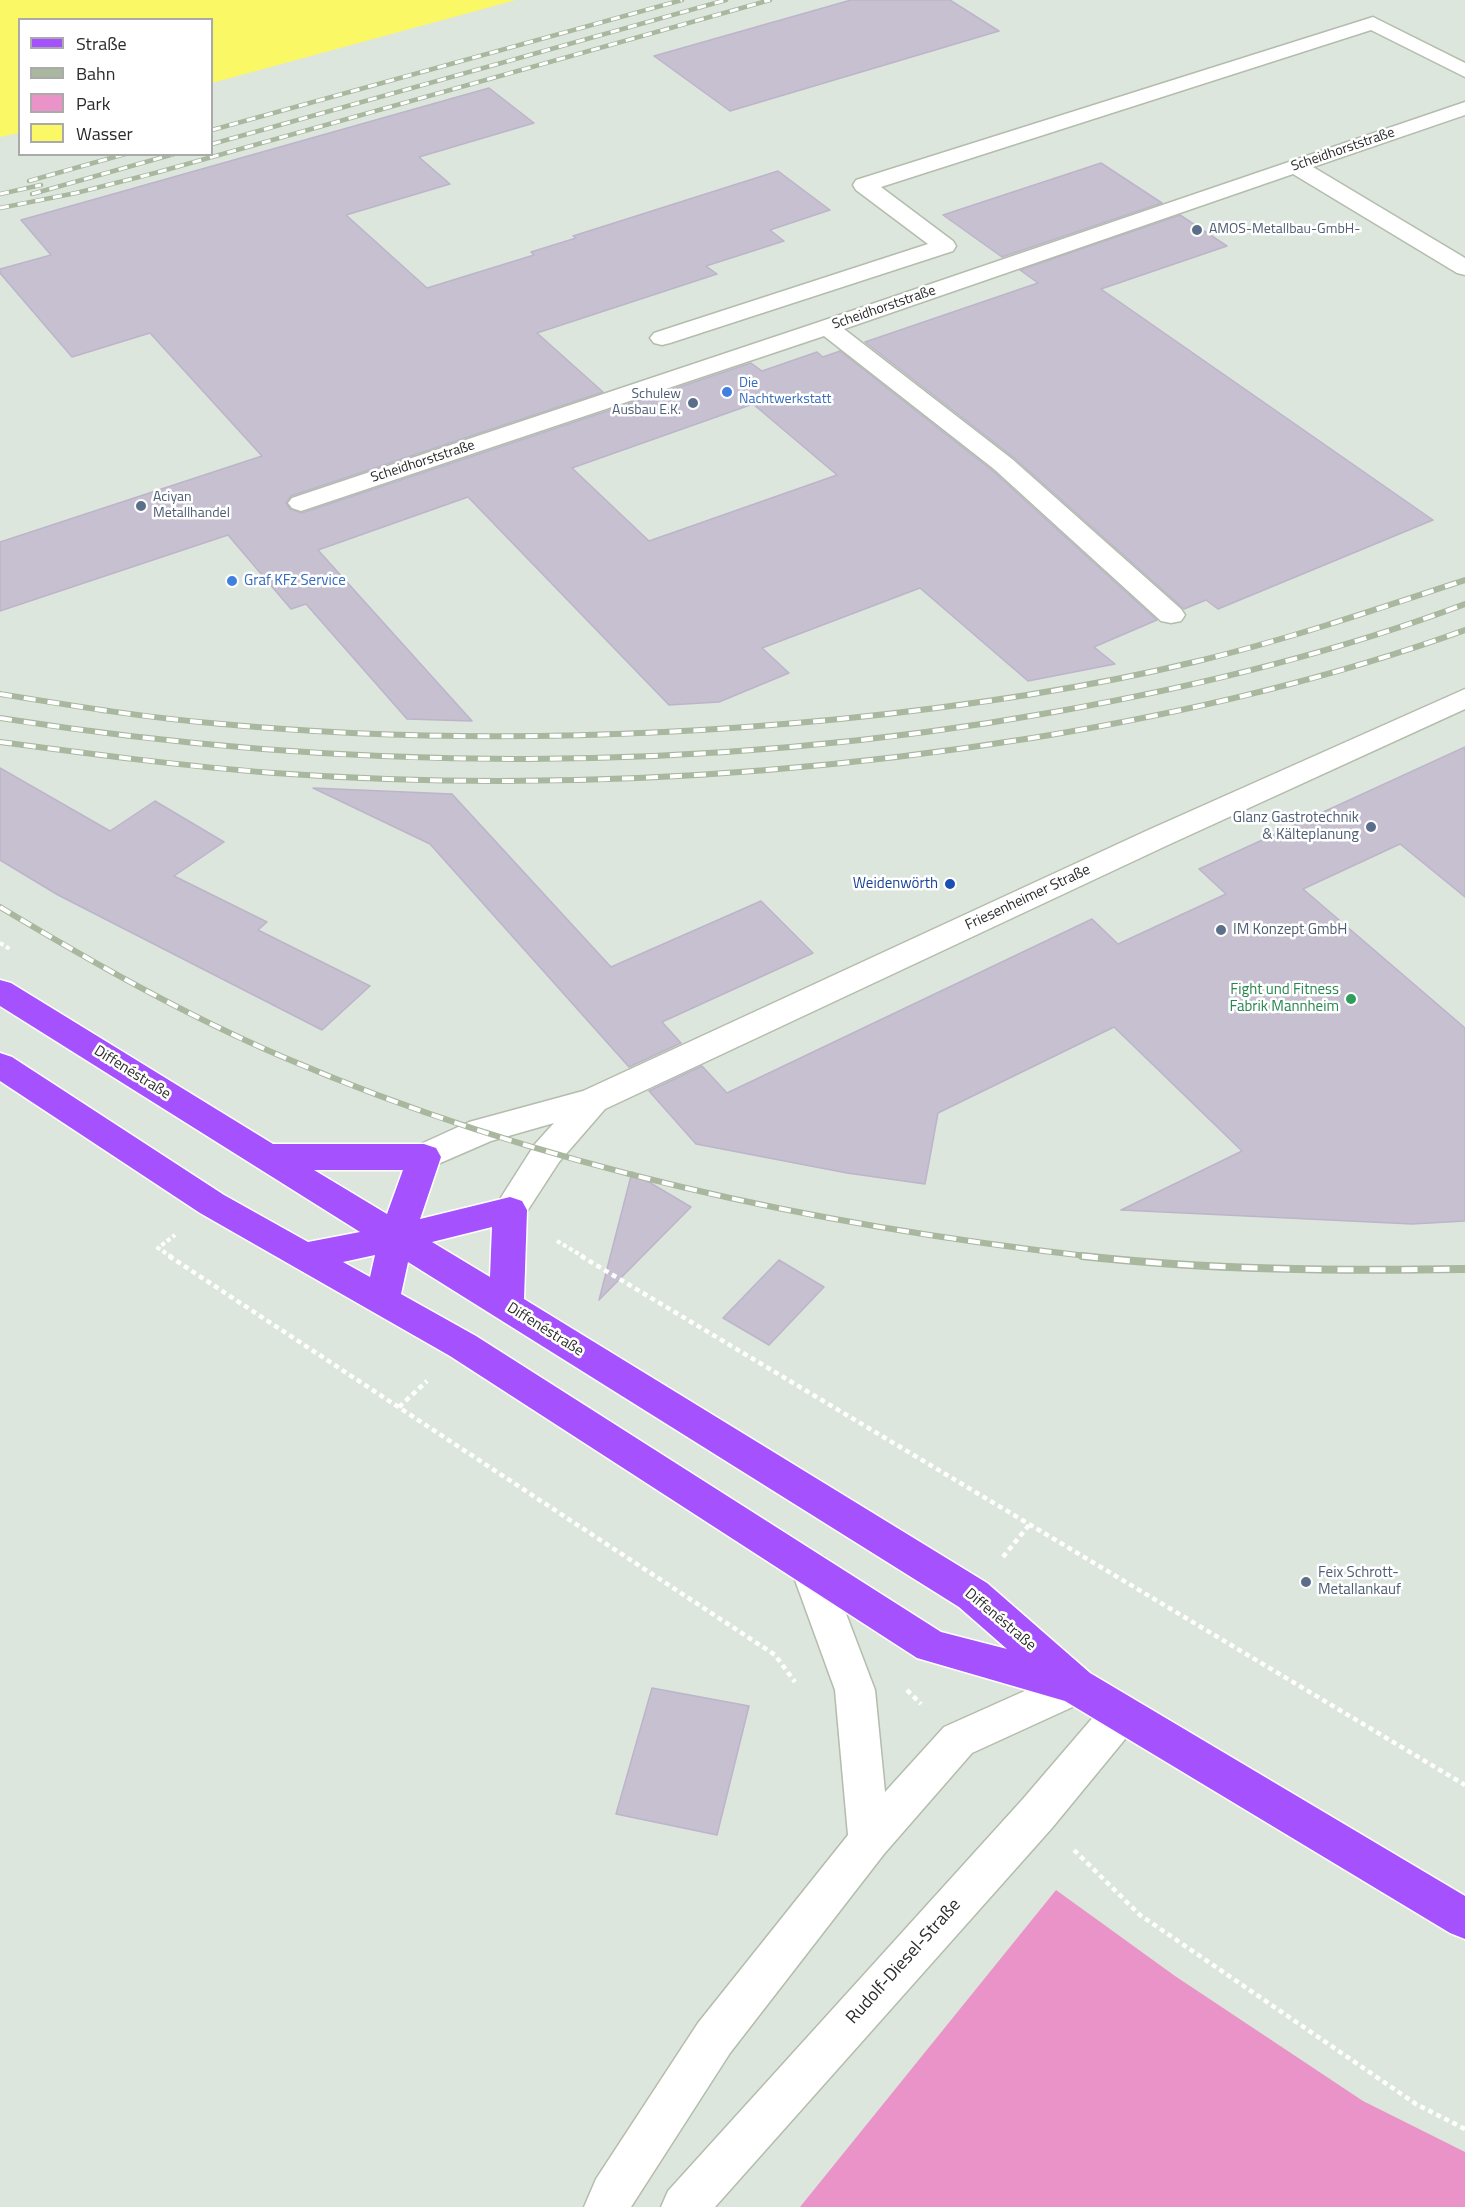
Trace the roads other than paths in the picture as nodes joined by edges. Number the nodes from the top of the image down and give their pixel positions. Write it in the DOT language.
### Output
graph roads {
  1 [pos="1465,71"];
  2 [pos="1465,108"];
  3 [pos="1295,166"];
  4 [pos="1465,268"];
  5 [pos="827,327"];
  6 [pos="662,338"];
  7 [pos="301,503"];
  8 [pos="1171,615"];
  9 [pos="1465,698"];
  10 [pos="0,991"];
  11 [pos="0,1065"];
  12 [pos="593,1100"];
  13 [pos="267,1157"];
  14 [pos="424,1157"];
  15 [pos="510,1210"];
  16 [pos="396,1238"];
  17 [pos="304,1256"];
  18 [pos="382,1300"];
  19 [pos="506,1306"];
  20 [pos="810,1569"];
  21 [pos="1076,1686"];
  22 [pos="1121,1714"];
  23 [pos="869,1840"];
  24 [pos="1465,1919"];
  25 [pos="607,2207"];
  26 [pos="684,2207"];
  1 -- 6 [label="street"];
  2 -- 3 [label="street, Scheidhorststraße"];
  3 -- 4 [label="street"];
  3 -- 5 [label="street, Scheidhorststraße"];
  5 -- 7 [label="street, Scheidhorststraße"];
  5 -- 8 [label="street"];
  9 -- 12 [label="street, Friesenheimer Straße"];
  10 -- 13 [label="main road, Diffenéstraße"];
  11 -- 17 [label="main road, Diffenéstraße"];
  12 -- 14 [label="street, Friesenheimer Straße"];
  12 -- 15 [label="street, Friesenheimer Straße"];
  13 -- 14 [label="main road"];
  13 -- 16 [label="main road, Diffenéstraße"];
  14 -- 16 [label="main road"];
  15 -- 16 [label="main road"];
  15 -- 19 [label="main road"];
  16 -- 17 [label="main road"];
  16 -- 18 [label="main road"];
  16 -- 19 [label="main road, Diffenéstraße"];
  17 -- 18 [label="main road, Diffenéstraße"];
  18 -- 20 [label="main road, Diffenéstraße"];
  19 -- 21 [label="main road, Diffenéstraße"];
  20 -- 21 [label="main road, Diffenéstraße"];
  20 -- 23 [label="street"];
  21 -- 22 [label="main road, Diffenéstraße"];
  21 -- 23 [label="street"];
  22 -- 24 [label="main road, Diffenéstraße"];
  22 -- 26 [label="street, Rudolf-Diesel-Straße"];
  23 -- 25 [label="street"];
}
